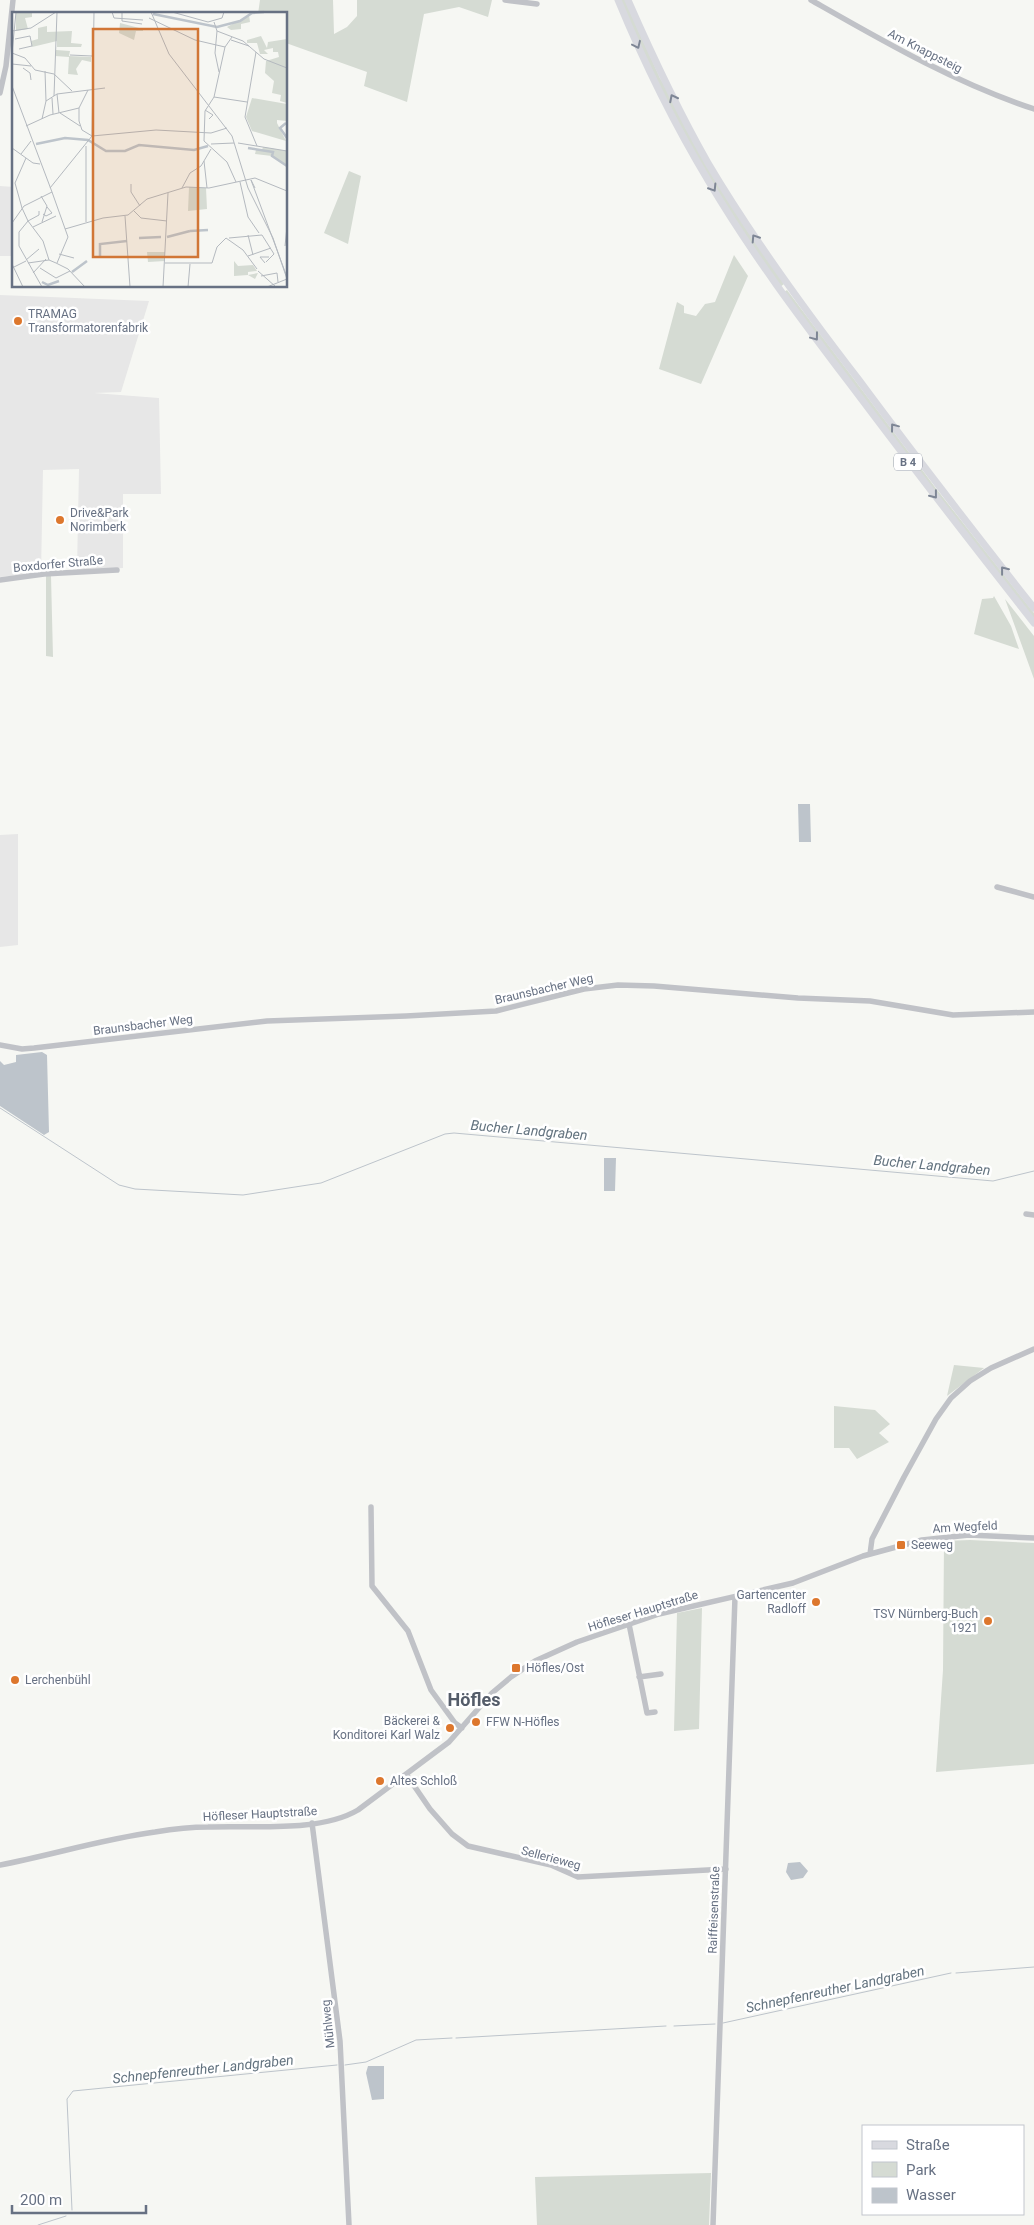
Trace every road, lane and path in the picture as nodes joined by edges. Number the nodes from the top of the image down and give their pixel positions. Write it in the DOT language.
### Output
graph roads {
  1 [pos="13,0"];
  2 [pos="505,0"];
  3 [pos="618,0"];
  4 [pos="628,0"];
  5 [pos="811,0"];
  6 [pos="537,4"];
  7 [pos="0,93"];
  8 [pos="1034,109"];
  9 [pos="117,570"];
  10 [pos="0,580"];
  11 [pos="1034,608"];
  12 [pos="1034,624"];
  13 [pos="997,887"];
  14 [pos="1034,896"];
  15 [pos="1034,1012"];
  16 [pos="0,1045"];
  17 [pos="1026,1214"];
  18 [pos="1034,1215"];
  19 [pos="1034,1349"];
  20 [pos="371,1507"];
  21 [pos="1034,1538"];
  22 [pos="870,1554"];
  23 [pos="735,1597"];
  24 [pos="629,1624"];
  25 [pos="661,1674"];
  26 [pos="639,1677"];
  27 [pos="655,1712"];
  28 [pos="462,1728"];
  29 [pos="406,1774"];
  30 [pos="312,1823"];
  31 [pos="0,1865"];
  32 [pos="726,1869"];
  33 [pos="349,2225"];
  34 [pos="713,2225"];
  1 -- 7 [label="street"];
  2 -- 6 [label="street"];
  3 -- 12 [label="main road, B 4, one-way"];
  11 -- 4 [label="main road, B 4, one-way"];
  5 -- 8 [label="street, Am Knappsteig"];
  9 -- 10 [label="street, Boxdorfer Straße"];
  13 -- 14 [label="street"];
  15 -- 16 [label="street, Braunsbacher Weg"];
  17 -- 18 [label="street"];
  19 -- 22 [label="street"];
  20 -- 28 [label="street"];
  21 -- 22 [label="street, Am Wegfeld"];
  22 -- 23 [label="street, Höfleser Hauptstraße"];
  23 -- 24 [label="street, Höfleser Hauptstraße"];
  23 -- 32 [label="street, Raiffeisenstraße"];
  24 -- 26 [label="street"];
  24 -- 28 [label="street, Höfleser Hauptstraße"];
  25 -- 26 [label="street"];
  26 -- 27 [label="street"];
  28 -- 29 [label="street, Höfleser Hauptstraße"];
  29 -- 30 [label="street, Höfleser Hauptstraße"];
  29 -- 32 [label="street, Sellerieweg"];
  30 -- 31 [label="street, Höfleser Hauptstraße"];
  30 -- 33 [label="street, Mühlweg"];
  32 -- 34 [label="street, Raiffeisenstraße"];
}
